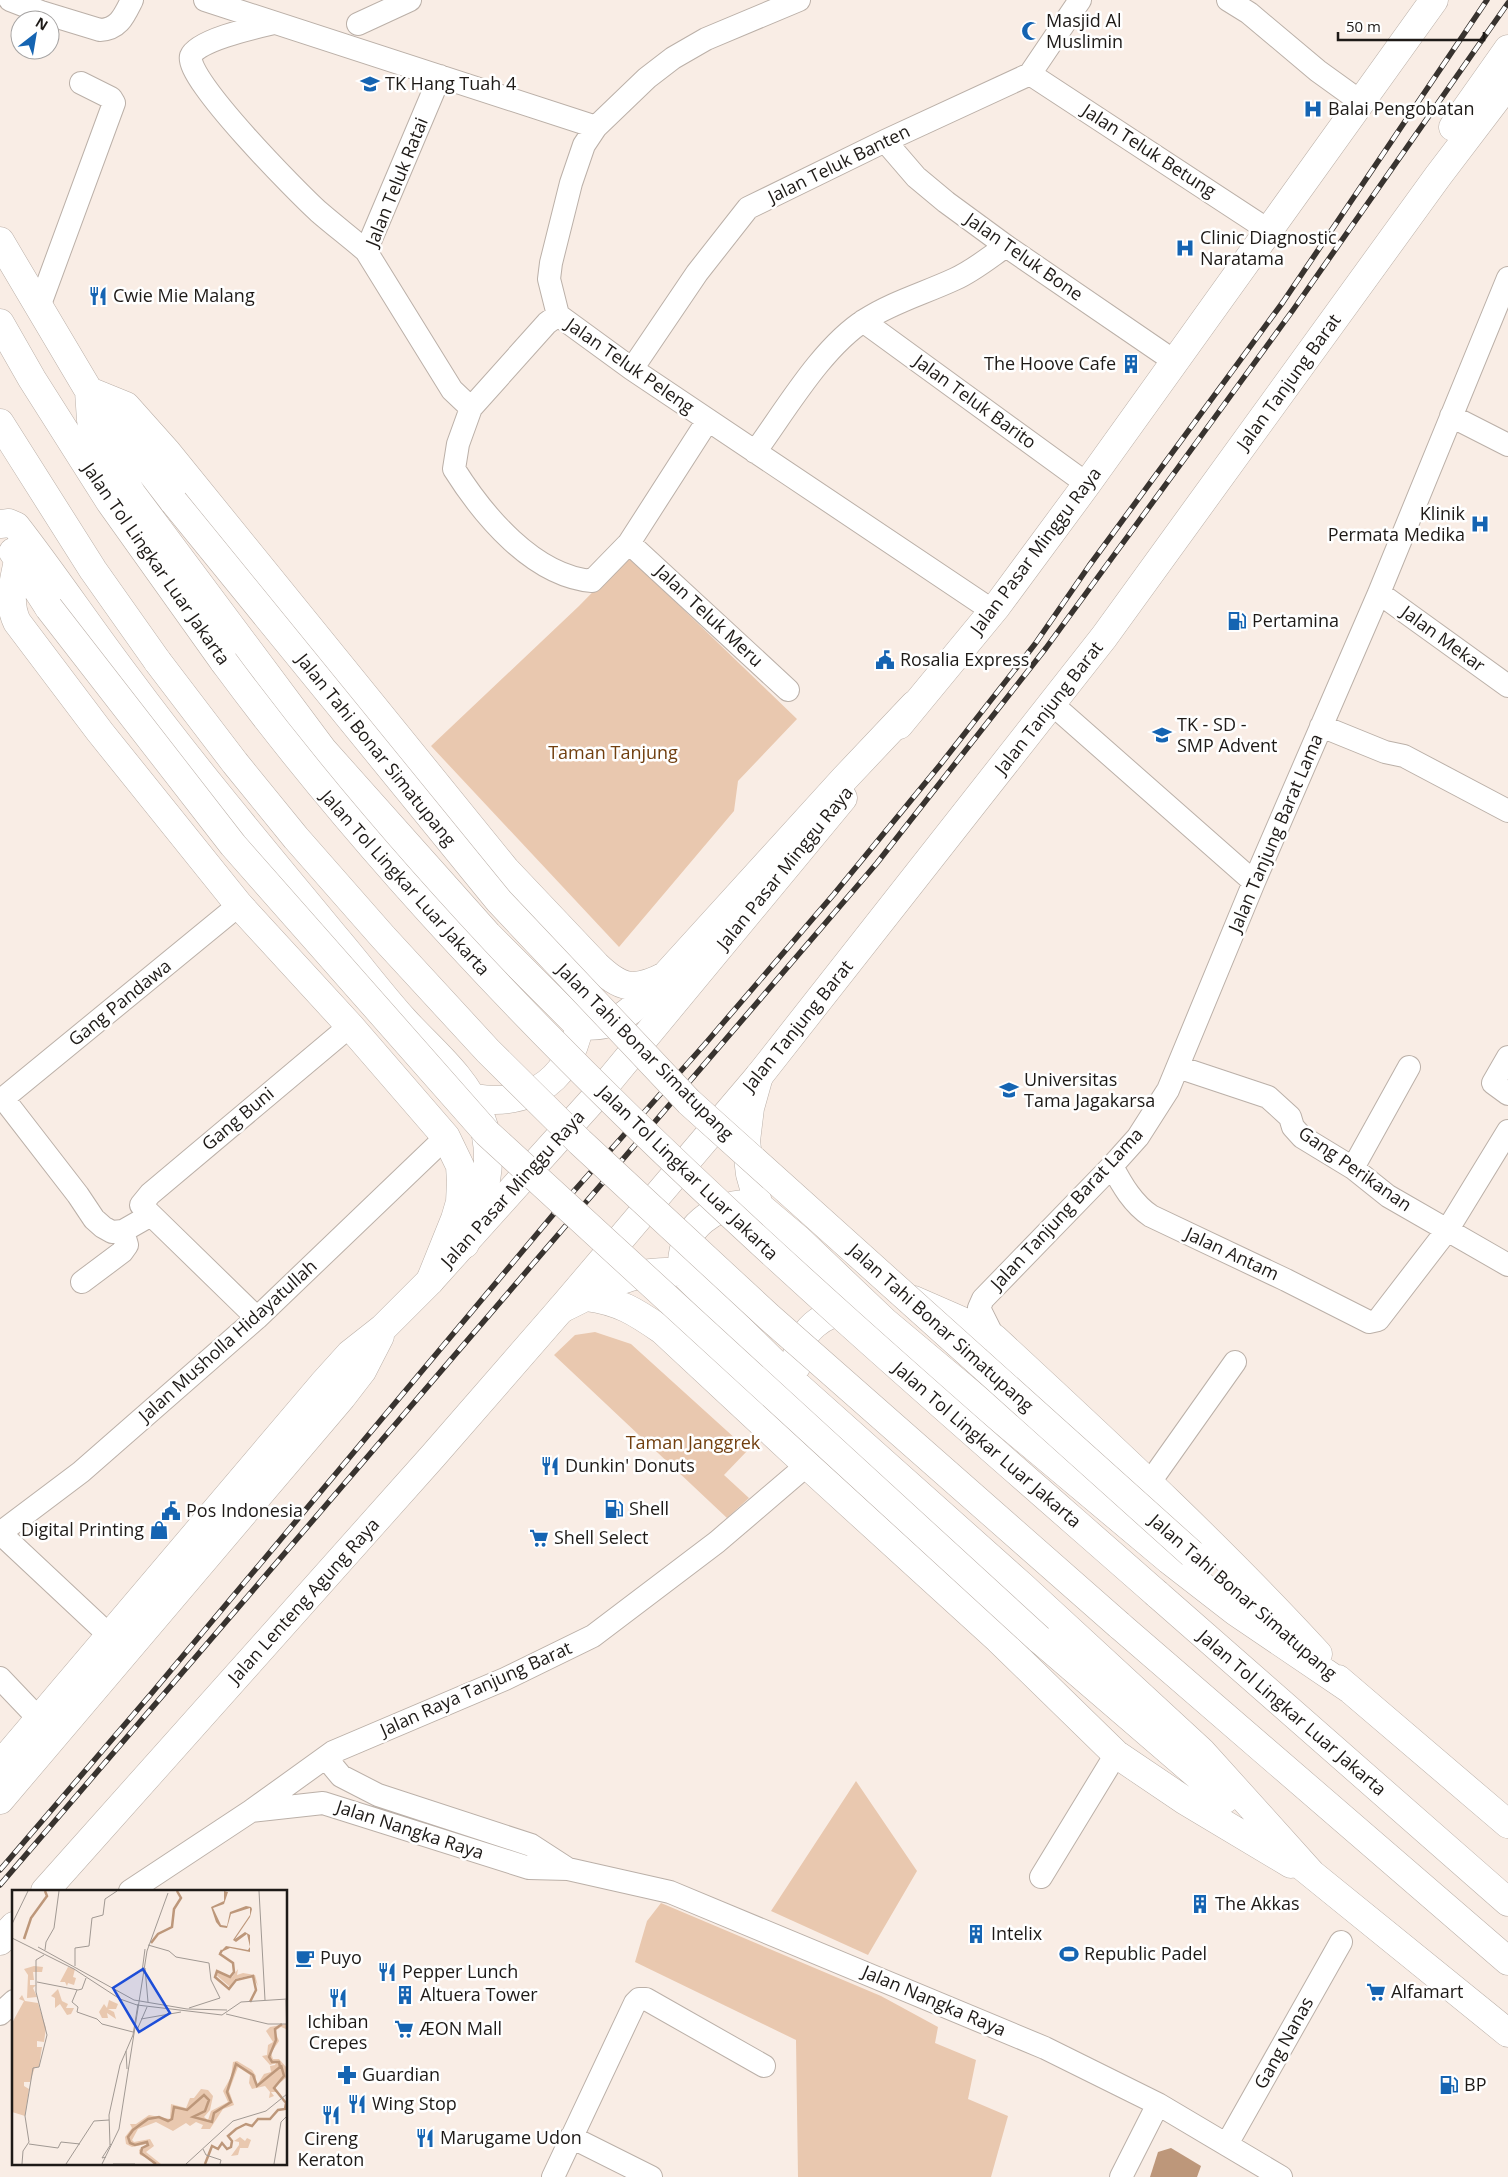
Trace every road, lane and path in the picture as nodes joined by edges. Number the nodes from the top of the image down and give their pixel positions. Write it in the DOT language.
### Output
graph roads {
  1 [pos="132,0"];
  2 [pos="205,0"];
  3 [pos="366,0"];
  4 [pos="410,0"];
  5 [pos="799,0"];
  6 [pos="1080,0"];
  7 [pos="1228,0"];
  8 [pos="1434,0"];
  9 [pos="1441,0"];
  10 [pos="9,5"];
  11 [pos="1253,6"];
  12 [pos="275,22"];
  13 [pos="358,24"];
  14 [pos="351,47"];
  15 [pos="1508,49"];
  16 [pos="1030,74"];
  17 [pos="440,76"];
  18 [pos="81,83"];
  19 [pos="1508,84"];
  20 [pos="1361,102"];
  21 [pos="596,127"];
  22 [pos="884,141"];
  23 [pos="1268,230"];
  24 [pos="0,241"];
  25 [pos="1006,246"];
  26 [pos="366,250"];
  27 [pos="1508,278"];
  28 [pos="39,307"];
  29 [pos="558,315"];
  30 [pos="863,321"];
  31 [pos="0,323"];
  32 [pos="1174,360"];
  33 [pos="632,369"];
  34 [pos="89,391"];
  35 [pos="471,408"];
  36 [pos="1451,416"];
  37 [pos="708,420"];
  38 [pos="0,423"];
  39 [pos="1508,445"];
  40 [pos="756,452"];
  41 [pos="1087,484"];
  42 [pos="0,524"];
  43 [pos="0,529"];
  44 [pos="629,543"];
  45 [pos="18,560"];
  46 [pos="1379,593"];
  47 [pos="996,606"];
  48 [pos="1105,634"];
  49 [pos="1508,686"];
  50 [pos="788,690"];
  51 [pos="1052,704"];
  52 [pos="914,705"];
  53 [pos="1321,726"];
  54 [pos="1508,811"];
  55 [pos="506,870"];
  56 [pos="1254,882"];
  57 [pos="239,905"];
  58 [pos="667,975"];
  59 [pos="538,986"];
  60 [pos="578,1025"];
  61 [pos="350,1026"];
  62 [pos="1508,1057"];
  63 [pos="381,1061"];
  64 [pos="1178,1067"];
  65 [pos="1409,1067"];
  66 [pos="759,1076"];
  67 [pos="1508,1094"];
  68 [pos="473,1098"];
  69 [pos="2,1100"];
  70 [pos="1508,1131"];
  71 [pos="446,1137"];
  72 [pos="1112,1166"];
  73 [pos="1353,1168"];
  74 [pos="759,1206"];
  75 [pos="152,1215"];
  76 [pos="1448,1229"];
  77 [pos="123,1231"];
  78 [pos="798,1239"];
  79 [pos="465,1244"];
  80 [pos="1508,1265"];
  81 [pos="682,1272"];
  82 [pos="82,1282"];
  83 [pos="430,1282"];
  84 [pos="586,1297"];
  85 [pos="561,1309"];
  86 [pos="257,1318"];
  87 [pos="884,1321"];
  88 [pos="384,1328"];
  89 [pos="994,1338"];
  90 [pos="1235,1362"];
  91 [pos="800,1388"];
  92 [pos="806,1465"];
  93 [pos="1150,1482"];
  94 [pos="0,1533"];
  95 [pos="110,1636"];
  96 [pos="0,1678"];
  97 [pos="1351,1690"];
  98 [pos="39,1719"];
  99 [pos="334,1752"];
  100 [pos="1116,1754"];
  101 [pos="0,1765"];
  102 [pos="0,1800"];
  103 [pos="251,1812"];
  104 [pos="1508,1824"];
  105 [pos="568,1869"];
  106 [pos="1311,1873"];
  107 [pos="1041,1877"];
  108 [pos="46,1890"];
  109 [pos="132,1890"];
  110 [pos="1508,1902"];
  111 [pos="1341,1942"];
  112 [pos="1508,1961"];
  113 [pos="12,2003"];
  114 [pos="0,2014"];
  115 [pos="1508,2033"];
  116 [pos="764,2066"];
  117 [pos="1158,2104"];
  118 [pos="571,2137"];
  119 [pos="1227,2144"];
  120 [pos="553,2177"];
  121 [pos="651,2177"];
  122 [pos="1121,2177"];
  123 [pos="1281,2177"];
  1 -- 10 [label="street"];
  2 -- 12 [label="street"];
  3 -- 13 [label="street"];
  4 -- 13 [label="street"];
  5 -- 21 [label="street, Jalan Teluk Peleng"];
  6 -- 16 [label="street"];
  7 -- 11 [label="street"];
  8 -- 20 [label="main road, Jalan Pasar Minggu Raya"];
  9 -- 47 [label="main road"];
  11 -- 20 [label="street"];
  12 -- 14 [label="street"];
  12 -- 26 [label="street"];
  13 -- 14 [label="street"];
  14 -- 17 [label="street"];
  15 -- 48 [label="main road"];
  16 -- 22 [label="street, Jalan Teluk Banten"];
  16 -- 23 [label="street, Jalan Teluk Betung"];
  17 -- 21 [label="street"];
  17 -- 26 [label="street, Jalan Teluk Ratai"];
  18 -- 28 [label="street"];
  19 -- 48 [label="main road, Jalan Tanjung Barat"];
  20 -- 23 [label="main road, Jalan Pasar Minggu Raya"];
  21 -- 29 [label="street, Jalan Teluk Peleng"];
  22 -- 25 [label="street, Jalan Teluk Bone"];
  22 -- 33 [label="street, Jalan Teluk Banten"];
  23 -- 32 [label="main road, Jalan Pasar Minggu Raya"];
  24 -- 28 [label="main road, Jalan Tahi Bonar Simatupang"];
  25 -- 30 [label="street"];
  25 -- 32 [label="street, Jalan Teluk Bone"];
  26 -- 35 [label="street, Jalan Teluk Ratai"];
  27 -- 36 [label="street, Jalan Tanjung Barat Lama"];
  28 -- 34 [label="main road, Jalan Tahi Bonar Simatupang"];
  29 -- 33 [label="street, Jalan Teluk Peleng"];
  29 -- 35 [label="street"];
  30 -- 40 [label="street"];
  30 -- 41 [label="street, Jalan Teluk Barito"];
  31 -- 110 [label="main road, Jalan Tol Lingkar Luar Jakarta, bridge"];
  32 -- 41 [label="main road, Jalan Pasar Minggu Raya"];
  33 -- 37 [label="street, Jalan Teluk Peleng"];
  34 -- 55 [label="main road"];
  34 -- 59 [label="main road"];
  34 -- 97 [label="main road, Jalan Tahi Bonar Simatupang, bridge"];
  35 -- 44 [label="street"];
  36 -- 39 [label="street"];
  36 -- 46 [label="street, Jalan Tanjung Barat Lama"];
  37 -- 40 [label="street, Jalan Teluk Peleng"];
  37 -- 44 [label="street"];
  38 -- 112 [label="main road, bridge"];
  40 -- 47 [label="street, Jalan Teluk Peleng"];
  41 -- 47 [label="main road, Jalan Pasar Minggu Raya"];
  42 -- 68 [label="main road"];
  43 -- 45 [label="main road"];
  44 -- 50 [label="street, Jalan Teluk Meru"];
  45 -- 57 [label="main road"];
  45 -- 106 [label="main road, bridge"];
  46 -- 49 [label="street, Jalan Mekar"];
  46 -- 53 [label="street, Jalan Tanjung Barat Lama"];
  47 -- 52 [label="main road, Jalan Pasar Minggu Raya"];
  48 -- 51 [label="main road, Jalan Tanjung Barat"];
  51 -- 56 [label="street"];
  51 -- 66 [label="main road, Jalan Tanjung Barat"];
  52 -- 58 [label="main road"];
  52 -- 79 [label="main road, Jalan Pasar Minggu Raya"];
  53 -- 54 [label="street"];
  53 -- 56 [label="street, Jalan Tanjung Barat Lama"];
  55 -- 58 [label="main road"];
  55 -- 59 [label="main road"];
  56 -- 64 [label="street, Jalan Tanjung Barat Lama"];
  57 -- 61 [label="main road"];
  57 -- 69 [label="street, Gang Pandawa"];
  58 -- 60 [label="main road"];
  59 -- 60 [label="main road"];
  60 -- 68 [label="main road"];
  61 -- 63 [label="main road"];
  61 -- 75 [label="street, Gang Buni"];
  62 -- 67 [label="street"];
  63 -- 68 [label="main road"];
  63 -- 71 [label="main road"];
  64 -- 72 [label="street, Jalan Tanjung Barat Lama"];
  64 -- 73 [label="street, Gang Perikanan"];
  65 -- 73 [label="street"];
  66 -- 74 [label="main road"];
  66 -- 85 [label="main road, Jalan Tanjung Barat"];
  68 -- 79 [label="main road"];
  69 -- 77 [label="street"];
  70 -- 76 [label="street"];
  71 -- 83 [label="main road"];
  71 -- 86 [label="street, Jalan Musholla Hidayatullah"];
  72 -- 76 [label="street, Jalan Antam"];
  72 -- 89 [label="street, Jalan Tanjung Barat Lama"];
  73 -- 76 [label="street, Gang Perikanan"];
  74 -- 78 [label="main road"];
  74 -- 81 [label="main road"];
  75 -- 77 [label="street"];
  75 -- 86 [label="street"];
  76 -- 80 [label="street, Gang Perikanan"];
  77 -- 82 [label="street"];
  78 -- 87 [label="main road"];
  78 -- 89 [label="main road"];
  79 -- 83 [label="main road, Jalan Pasar Minggu Raya"];
  81 -- 84 [label="main road"];
  81 -- 91 [label="main road"];
  83 -- 88 [label="main road"];
  84 -- 85 [label="main road"];
  84 -- 92 [label="main road"];
  85 -- 108 [label="main road, Jalan Lenteng Agung Raya"];
  86 -- 94 [label="street, Jalan Musholla Hidayatullah"];
  87 -- 91 [label="main road"];
  87 -- 97 [label="main road"];
  88 -- 95 [label="main road"];
  88 -- 102 [label="main road"];
  89 -- 93 [label="main road"];
  90 -- 93 [label="street"];
  91 -- 106 [label="main road"];
  92 -- 99 [label="street, Jalan Raya Tanjung Barat"];
  92 -- 100 [label="main road"];
  93 -- 97 [label="main road"];
  94 -- 95 [label="street"];
  95 -- 98 [label="main road"];
  96 -- 98 [label="street"];
  97 -- 104 [label="main road, Jalan Tahi Bonar Simatupang"];
  98 -- 101 [label="main road"];
  99 -- 103 [label="street, Jalan Raya Tanjung Barat"];
  99 -- 105 [label="street, Jalan Nangka Raya"];
  100 -- 106 [label="main road"];
  100 -- 107 [label="street"];
  103 -- 105 [label="street, Jalan Nangka Raya"];
  103 -- 109 [label="street, Jalan Raya Tanjung Barat"];
  105 -- 117 [label="street, Jalan Nangka Raya"];
  106 -- 115 [label="main road"];
  111 -- 119 [label="street, Gang Nanas"];
  113 -- 114 [label="street"];
  116 -- 118 [label="street"];
  117 -- 119 [label="street, Jalan Nangka Raya"];
  117 -- 122 [label="street"];
  118 -- 120 [label="street"];
  118 -- 121 [label="street"];
  119 -- 123 [label="street, Jalan Nangka Raya"];
}
